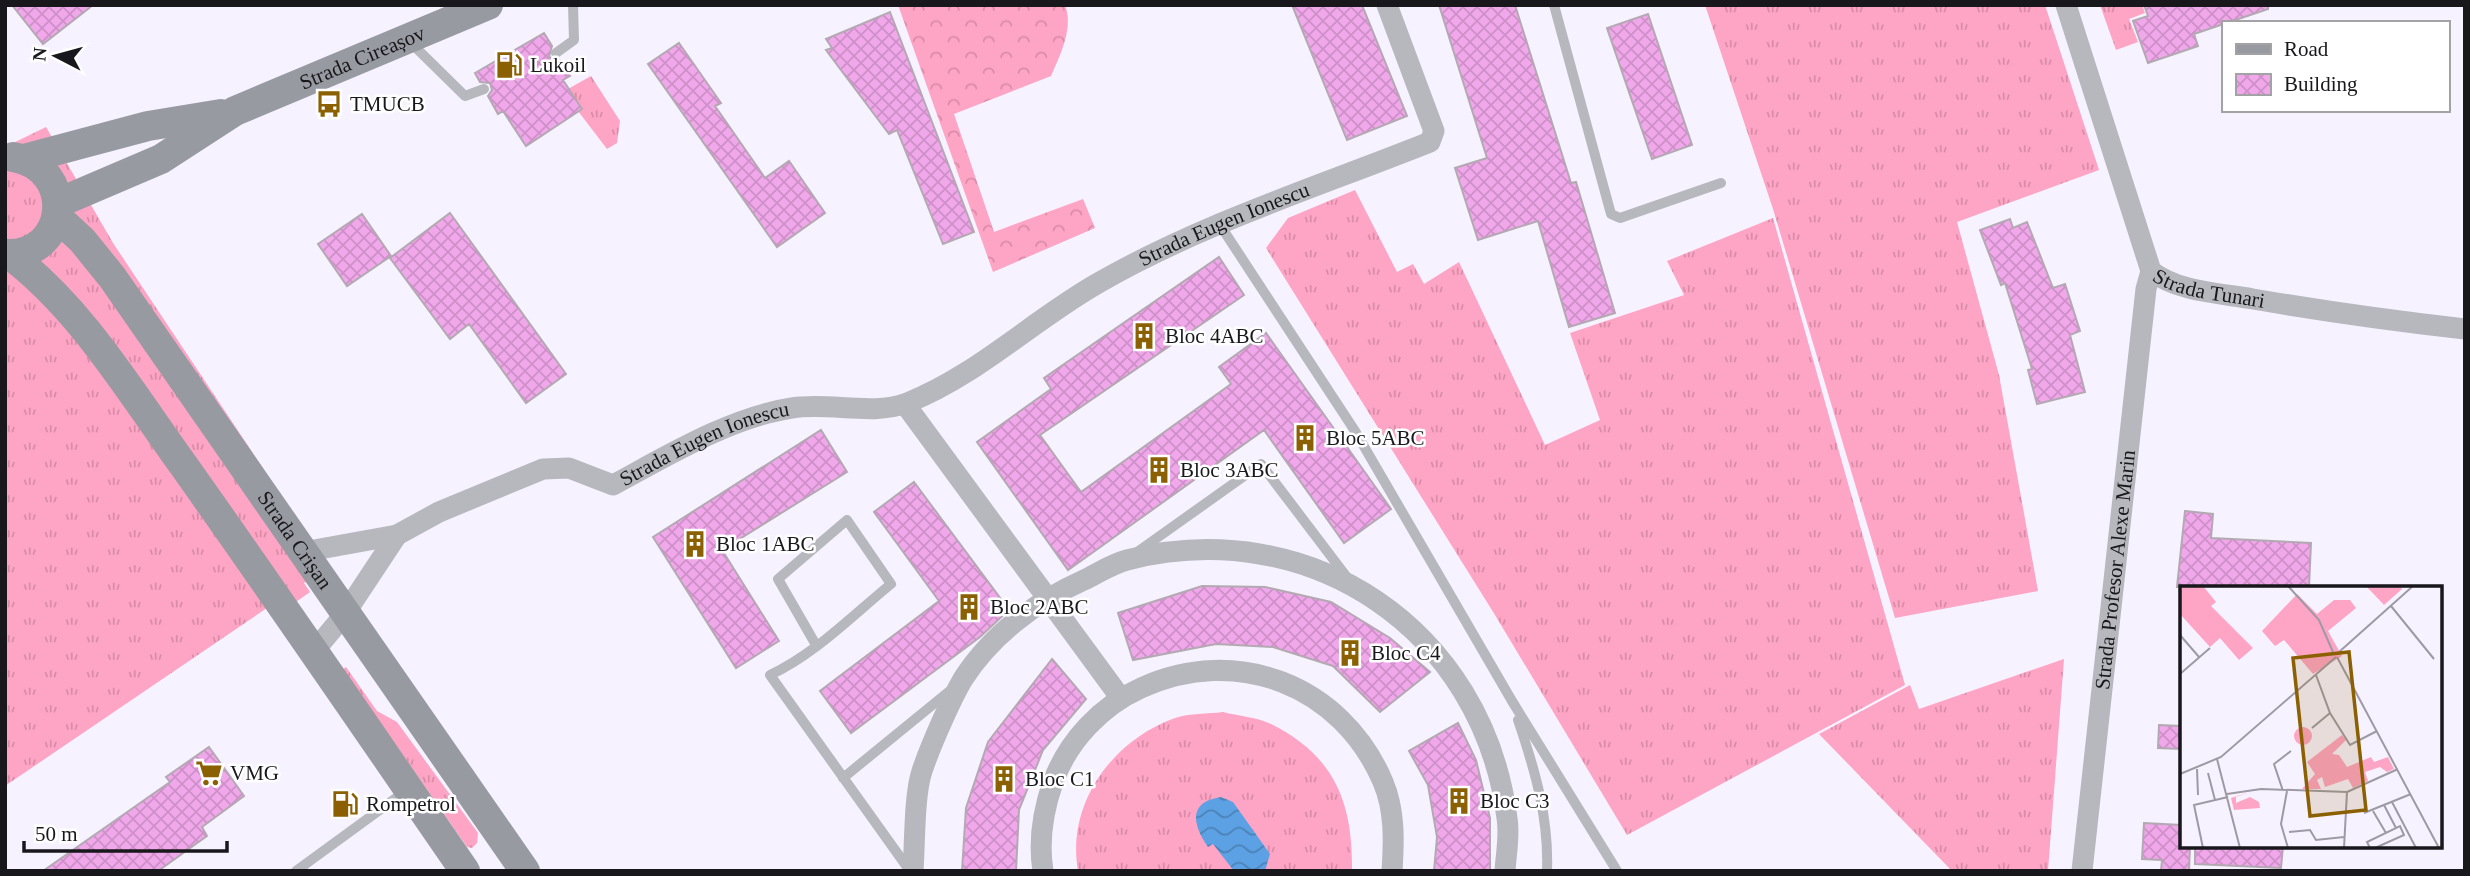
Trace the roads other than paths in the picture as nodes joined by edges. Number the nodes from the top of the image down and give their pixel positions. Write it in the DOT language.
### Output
graph roads {
  1 [pos="488,5"];
  2 [pos="573,5"];
  3 [pos="1387,5"];
  4 [pos="1555,5"];
  5 [pos="2066,5"];
  6 [pos="406,38"];
  7 [pos="556,53"];
  8 [pos="484,89"];
  9 [pos="235,111"];
  10 [pos="15,159"];
  11 [pos="1721,183"];
  12 [pos="58,210"];
  13 [pos="1220,225"];
  14 [pos="7,254"];
  15 [pos="2151,271"];
  16 [pos="2465,329"];
  17 [pos="905,404"];
  18 [pos="397,535"];
  19 [pos="303,552"];
  20 [pos="1125,560"];
  21 [pos="1352,583"];
  22 [pos="1047,596"];
  23 [pos="344,615"];
  24 [pos="816,645"];
  25 [pos="315,650"];
  26 [pos="963,679"];
  27 [pos="1120,698"];
  28 [pos="1512,701"];
  29 [pos="844,778"];
  30 [pos="409,789"];
  31 [pos="296,871"];
  32 [pos="465,871"];
  33 [pos="525,871"];
  34 [pos="912,871"];
  35 [pos="1043,871"];
  36 [pos="1392,871"];
  37 [pos="1505,871"];
  38 [pos="1547,871"];
  39 [pos="1617,871"];
  40 [pos="2082,871"];
  1 -- 6 [label="main road, Strada Cireașov"];
  2 -- 7 [label="lane"];
  3 -- 13 [label="street, Strada Eugen Ionescu"];
  4 -- 11 [label="lane"];
  5 -- 15 [label="street, Strada Tunari"];
  6 -- 8 [label="lane"];
  6 -- 9 [label="main road, Strada Cireașov"];
  9 -- 10 [label="main road, Strada Cireașov"];
  9 -- 12 [label="main road, Strada Cireașov"];
  10 -- 12 [label="main road, Strada Crișan"];
  12 -- 14 [label="main road"];
  12 -- 19 [label="main road, Strada Crișan"];
  13 -- 17 [label="street, Strada Eugen Ionescu"];
  13 -- 28 [label="lane"];
  14 -- 25 [label="main road"];
  15 -- 16 [label="street, Strada Tunari"];
  15 -- 40 [label="street, Strada Profesor Alexe Marin"];
  17 -- 18 [label="street, Strada Eugen Ionescu"];
  17 -- 22 [label="street"];
  18 -- 19 [label="street, Strada Eugen Ionescu"];
  18 -- 23 [label="street, Strada Eugen Ionescu"];
  19 -- 23 [label="main road, Strada Crișan"];
  20 -- 21 [label="street"];
  20 -- 21 [label="lane"];
  20 -- 22 [label="street"];
  21 -- 37 [label="street"];
  22 -- 26 [label="street"];
  22 -- 27 [label="street"];
  23 -- 25 [label="street, Strada Eugen Ionescu"];
  23 -- 33 [label="main road, Strada Crișan"];
  24 -- 24 [label="lane"];
  24 -- 29 [label="lane"];
  25 -- 30 [label="main road"];
  26 -- 29 [label="lane"];
  26 -- 34 [label="street"];
  27 -- 35 [label="street"];
  27 -- 36 [label="street"];
  28 -- 38 [label="lane"];
  28 -- 39 [label="lane"];
  29 -- 34 [label="lane"];
  30 -- 31 [label="lane"];
  30 -- 32 [label="main road"];
}
